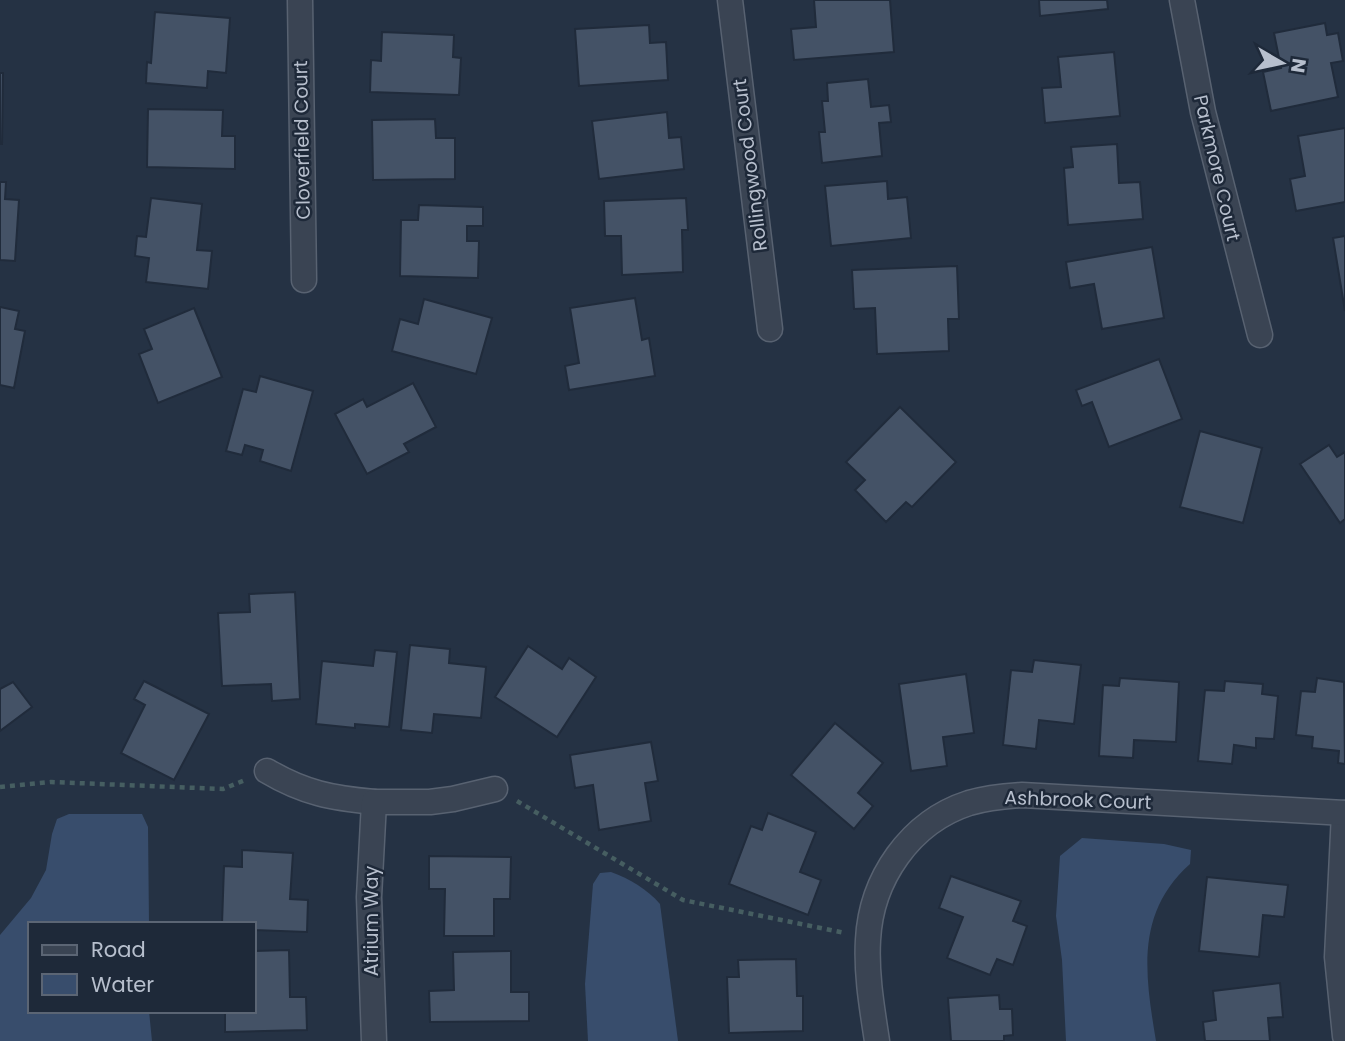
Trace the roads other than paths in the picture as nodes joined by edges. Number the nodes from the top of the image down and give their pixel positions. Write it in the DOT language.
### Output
graph roads {
  1 [pos="300,0"];
  2 [pos="730,0"];
  3 [pos="1182,0"];
  4 [pos="304,280"];
  5 [pos="770,329"];
  6 [pos="1259,335"];
  7 [pos="267,771"];
  8 [pos="495,789"];
  9 [pos="374,802"];
  10 [pos="1344,813"];
  11 [pos="1345,1036"];
  12 [pos="374,1041"];
  13 [pos="877,1041"];
  1 -- 4 [label="street, Cloverfield Court"];
  2 -- 5 [label="street, Rollingwood Court"];
  3 -- 6 [label="street, Parkmore Court"];
  7 -- 9 [label="street"];
  8 -- 9 [label="street"];
  9 -- 12 [label="street, Atrium Way"];
  10 -- 11 [label="street"];
  10 -- 13 [label="street, Ashbrook Court"];
}
